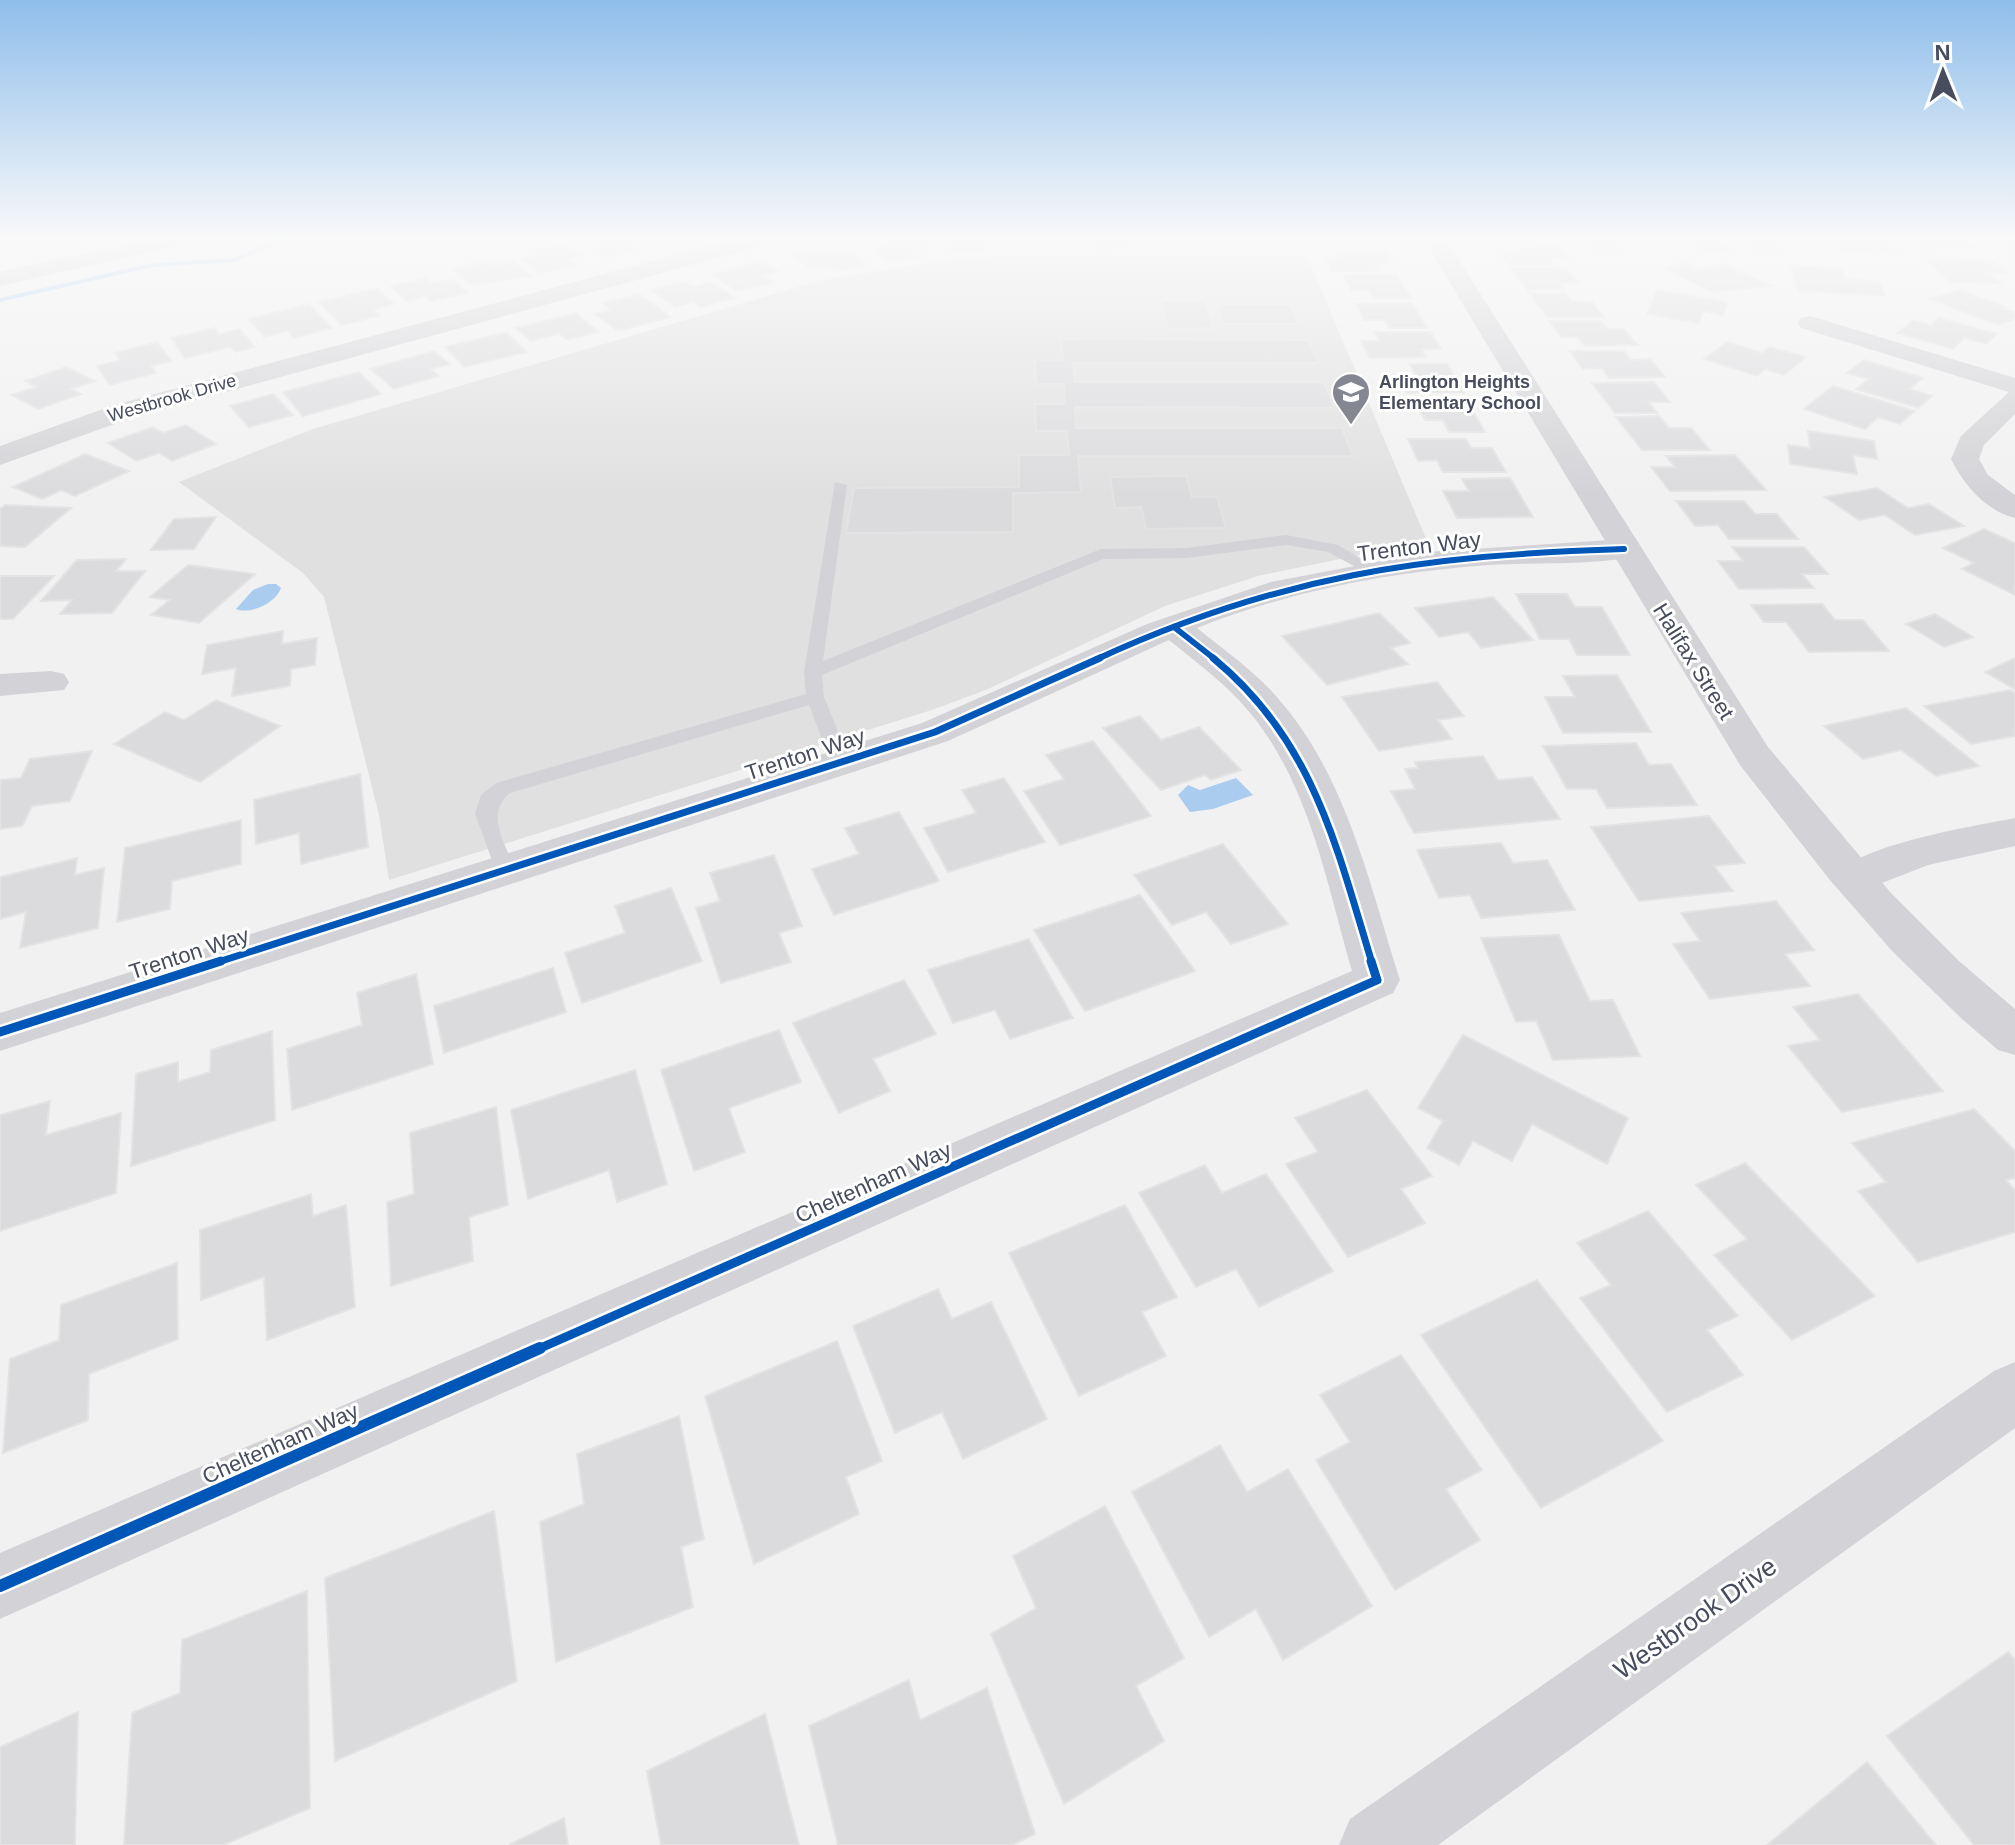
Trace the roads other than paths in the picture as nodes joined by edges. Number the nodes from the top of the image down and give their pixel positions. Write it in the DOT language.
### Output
graph roads {
  1 [pos="445,324"];
  2 [pos="1487,324"];
  3 [pos="1814,324"];
  4 [pos="2015,386"];
  5 [pos="2015,399"];
  6 [pos="0,456"];
  7 [pos="840,485"];
  8 [pos="2015,509"];
  9 [pos="1624,549"];
  10 [pos="1369,568"];
  11 [pos="1174,627"];
  12 [pos="813,672"];
  13 [pos="51,682"];
  14 [pos="0,685"];
  15 [pos="815,697"];
  16 [pos="840,761"];
  17 [pos="2015,832"];
  18 [pos="505,872"];
  19 [pos="1854,879"];
  20 [pos="0,1032"];
  21 [pos="2015,1036"];
  22 [pos="2015,1392"];
  23 [pos="0,1586"];
  24 [pos="1376,1845"];
  1 -- 6 [label="street, Westbrook Drive"];
  2 -- 9 [label="street, Halifax Street"];
  3 -- 4 [label="street"];
  5 -- 8 [label="street"];
  7 -- 12 [label="lane"];
  9 -- 10 [label="street, Trenton Way"];
  9 -- 19 [label="street, Halifax Street"];
  10 -- 11 [label="street, Trenton Way"];
  10 -- 12 [label="lane"];
  11 -- 16 [label="street, Trenton Way"];
  11 -- 23 [label="street, Cheltenham Way"];
  12 -- 15 [label="lane"];
  13 -- 14 [label="street"];
  15 -- 16 [label="lane"];
  15 -- 18 [label="lane"];
  16 -- 18 [label="street, Trenton Way"];
  17 -- 19 [label="street"];
  18 -- 20 [label="street, Trenton Way"];
  19 -- 21 [label="street, Halifax Street"];
  22 -- 24 [label="street, Westbrook Drive"];
}
